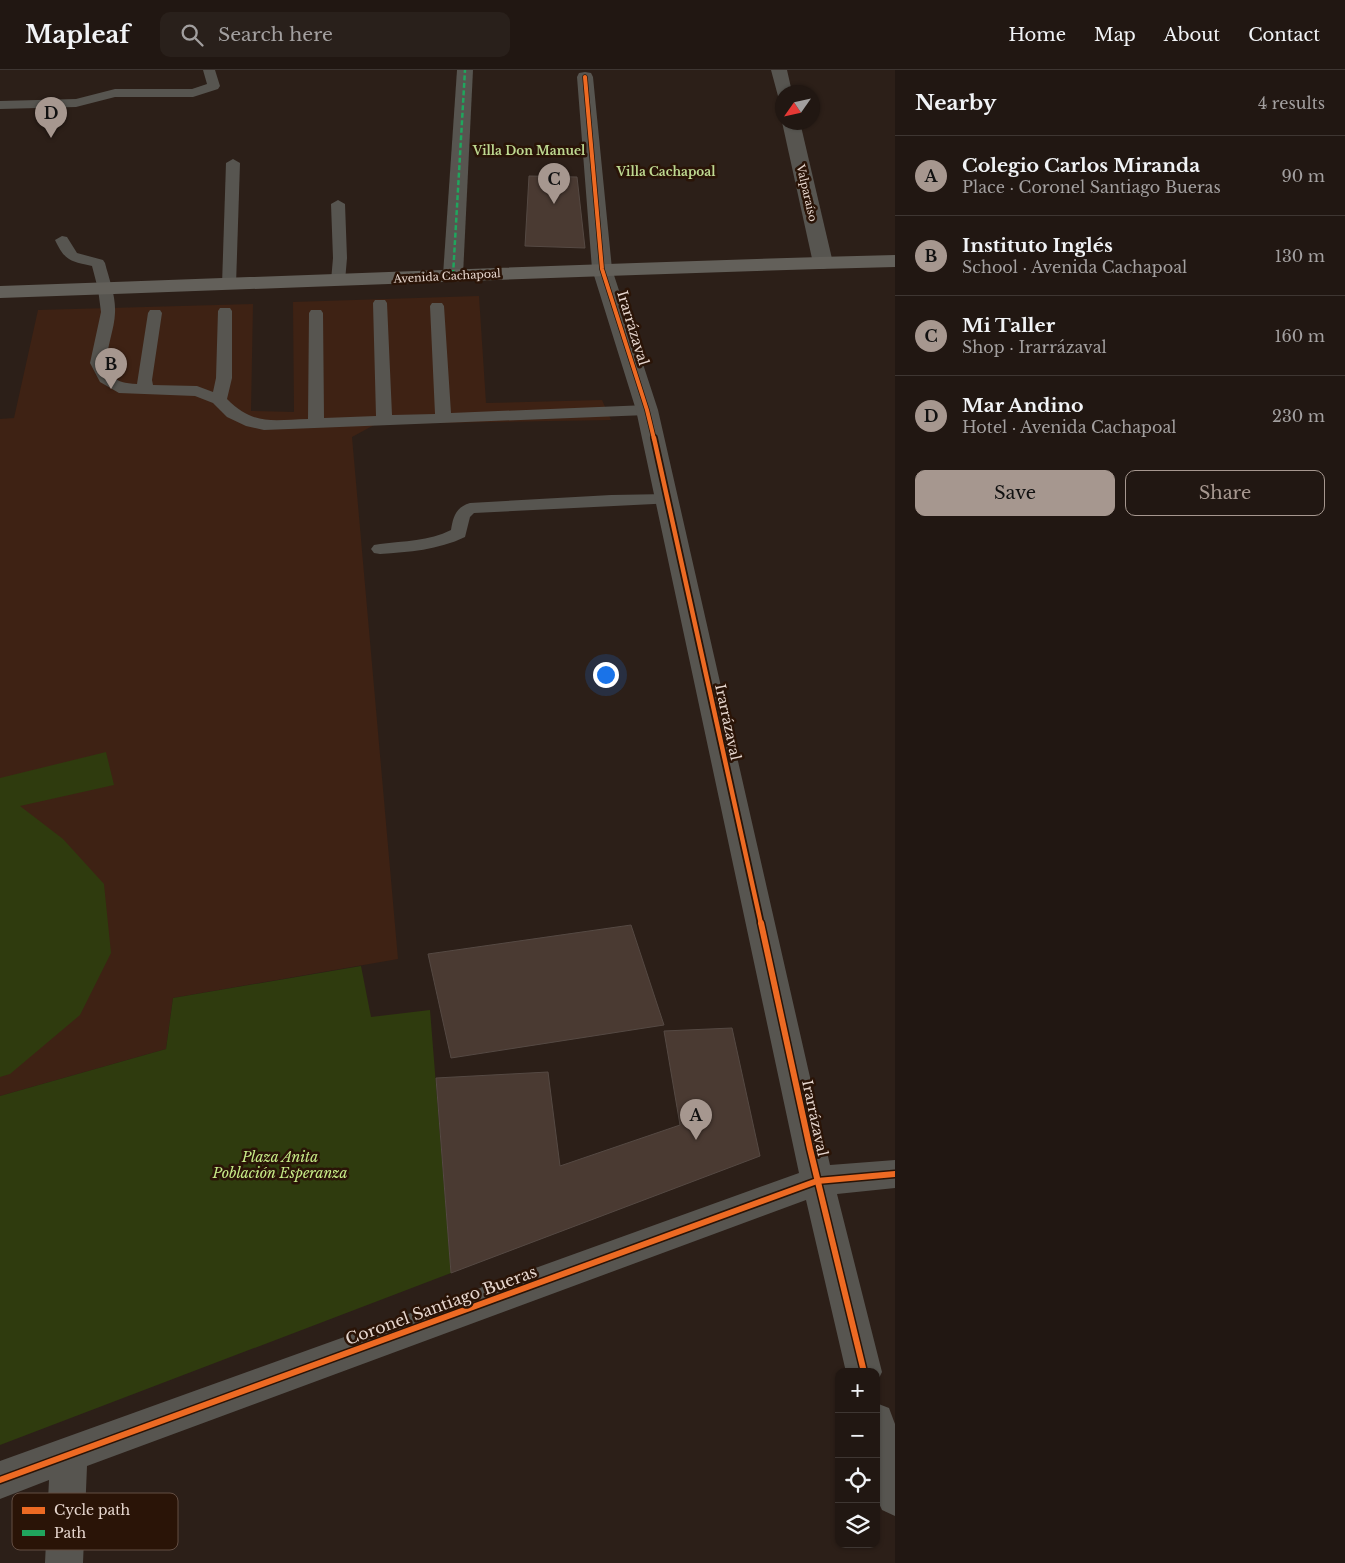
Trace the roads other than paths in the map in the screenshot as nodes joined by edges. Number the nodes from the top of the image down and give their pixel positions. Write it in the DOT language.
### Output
graph roads {
  1 [pos="209,70"];
  2 [pos="465,70"];
  3 [pos="779,70"];
  4 [pos="585,77"];
  5 [pos="782,85"];
  6 [pos="0,105"];
  7 [pos="793,130"];
  8 [pos="233,163"];
  9 [pos="338,204"];
  10 [pos="62,240"];
  11 [pos="895,261"];
  12 [pos="823,264"];
  13 [pos="602,269"];
  14 [pos="453,275"];
  15 [pos="338,282"];
  16 [pos="229,285"];
  17 [pos="105,289"];
  18 [pos="0,292"];
  19 [pos="380,303"];
  20 [pos="437,306"];
  21 [pos="226,311"];
  22 [pos="155,313"];
  23 [pos="316,313"];
  24 [pos="146,389"];
  25 [pos="219,400"];
  26 [pos="647,410"];
  27 [pos="443,418"];
  28 [pos="384,420"];
  29 [pos="316,424"];
  30 [pos="668,499"];
  31 [pos="380,549"];
  32 [pos="895,1174"];
  33 [pos="817,1181"];
  34 [pos="863,1368"];
  35 [pos="880,1437"];
  36 [pos="69,1454"];
  37 [pos="0,1480"];
  38 [pos="67,1493"];
  39 [pos="895,1497"];
  40 [pos="65,1550"];
  41 [pos="64,1563"];
  1 -- 6 [label="lane"];
  2 -- 14 [label="street"];
  3 -- 5 [label="street"];
  4 -- 13 [label="street, Irarrázaval"];
  7 -- 12 [label="street, Valparaíso"];
  8 -- 16 [label="lane"];
  9 -- 15 [label="lane"];
  10 -- 17 [label="lane"];
  11 -- 12 [label="main road, Avenida Cachapoal"];
  12 -- 13 [label="main road, Avenida Cachapoal"];
  13 -- 14 [label="main road, Avenida Cachapoal"];
  13 -- 26 [label="street, Irarrázaval"];
  14 -- 15 [label="main road, Avenida Cachapoal"];
  15 -- 16 [label="main road, Avenida Cachapoal"];
  16 -- 17 [label="main road, Avenida Cachapoal"];
  17 -- 18 [label="main road, Avenida Cachapoal"];
  17 -- 24 [label="lane"];
  19 -- 28 [label="lane"];
  20 -- 27 [label="lane"];
  21 -- 25 [label="lane"];
  22 -- 24 [label="lane"];
  23 -- 29 [label="lane"];
  24 -- 25 [label="lane"];
  25 -- 29 [label="lane"];
  26 -- 27 [label="lane"];
  26 -- 30 [label="street, Irarrázaval"];
  27 -- 28 [label="lane"];
  28 -- 29 [label="lane"];
  30 -- 31 [label="lane"];
  30 -- 33 [label="street, Irarrázaval"];
  32 -- 33 [label="street, Coronel Santiago Bueras"];
  33 -- 34 [label="street, Irarrázaval"];
  33 -- 36 [label="street, Coronel Santiago Bueras"];
  35 -- 39 [label="street"];
  36 -- 37 [label="street, Coronel Santiago Bueras"];
  36 -- 38 [label="street"];
  40 -- 41 [label="street"];
}
